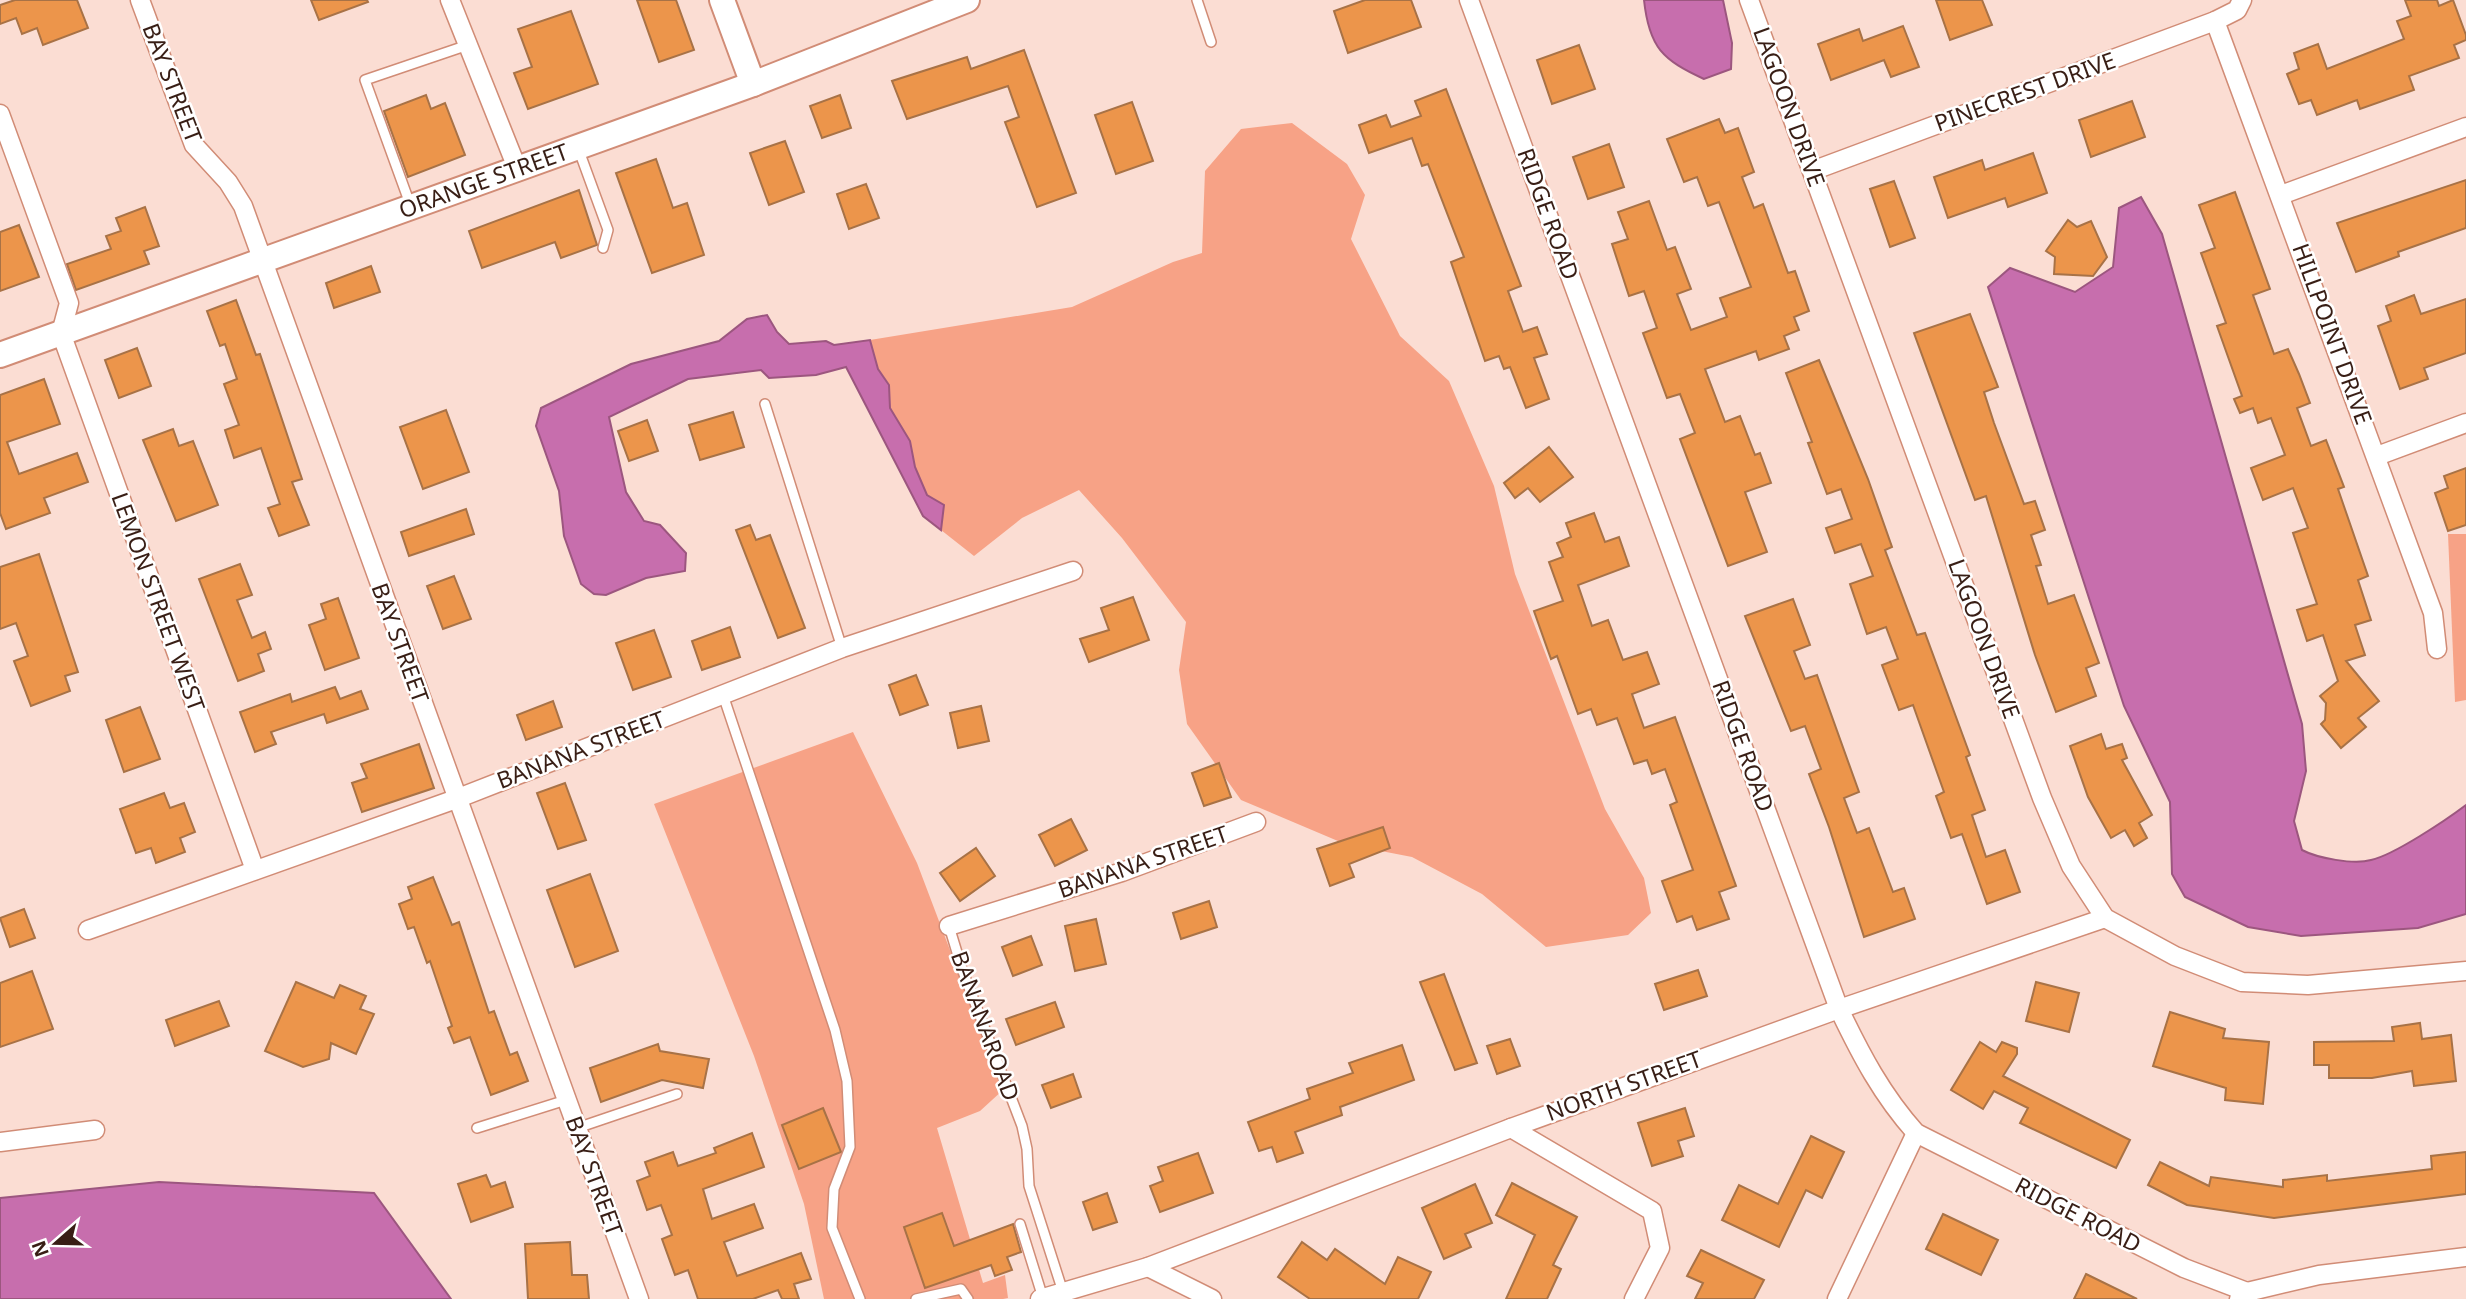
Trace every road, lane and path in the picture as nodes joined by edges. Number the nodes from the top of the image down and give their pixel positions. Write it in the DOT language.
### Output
graph roads {
  1 [pos="140,0"];
  2 [pos="450,0"];
  3 [pos="722,0"];
  4 [pos="964,0"];
  5 [pos="1196,0"];
  6 [pos="1469,0"];
  7 [pos="1749,0"];
  8 [pos="2240,5"];
  9 [pos="2215,22"];
  10 [pos="1211,42"];
  11 [pos="468,45"];
  12 [pos="753,84"];
  13 [pos="0,114"];
  14 [pos="2466,127"];
  15 [pos="577,146"];
  16 [pos="517,168"];
  17 [pos="1812,171"];
  18 [pos="2281,195"];
  19 [pos="410,206"];
  20 [pos="603,248"];
  21 [pos="261,260"];
  22 [pos="61,333"];
  23 [pos="0,355"];
  24 [pos="765,404"];
  25 [pos="2466,423"];
  26 [pos="2377,456"];
  27 [pos="1073,571"];
  28 [pos="842,648"];
  29 [pos="2437,649"];
  30 [pos="723,695"];
  31 [pos="456,799"];
  32 [pos="1256,822"];
  33 [pos="256,870"];
  34 [pos="2105,918"];
  35 [pos="949,926"];
  36 [pos="88,930"];
  37 [pos="2466,971"];
  38 [pos="1839,1009"];
  39 [pos="677,1094"];
  40 [pos="566,1100"];
  41 [pos="477,1128"];
  42 [pos="577,1128"];
  43 [pos="1511,1128"];
  44 [pos="96,1130"];
  45 [pos="1916,1133"];
  46 [pos="0,1142"];
  47 [pos="1020,1224"];
  48 [pos="2466,1257"];
  49 [pos="1148,1267"];
  50 [pos="1063,1292"];
  51 [pos="2243,1295"];
  52 [pos="1042,1298"];
  53 [pos="639,1299"];
  54 [pos="860,1299"];
  55 [pos="916,1299"];
  56 [pos="968,1299"];
  57 [pos="1212,1299"];
  58 [pos="1634,1299"];
  59 [pos="1837,1299"];
  1 -- 21 [label="street, BAY STREET"];
  2 -- 11 [label="street"];
  3 -- 12 [label="street"];
  4 -- 12 [label="street, ORANGE STREET"];
  5 -- 10 [label="lane"];
  6 -- 38 [label="street, RIDGE ROAD"];
  7 -- 17 [label="street, LAGOON DRIVE"];
  8 -- 9 [label="street, PINECREST DRIVE"];
  9 -- 17 [label="street, PINECREST DRIVE"];
  9 -- 18 [label="street, HILLPOINT DRIVE"];
  11 -- 16 [label="street"];
  11 -- 19 [label="lane"];
  12 -- 15 [label="street, ORANGE STREET"];
  13 -- 22 [label="street"];
  14 -- 18 [label="street"];
  15 -- 16 [label="street, ORANGE STREET"];
  15 -- 20 [label="lane"];
  16 -- 19 [label="street, ORANGE STREET"];
  17 -- 34 [label="street, LAGOON DRIVE"];
  18 -- 26 [label="street, HILLPOINT DRIVE"];
  19 -- 21 [label="street, ORANGE STREET"];
  21 -- 22 [label="street, ORANGE STREET"];
  21 -- 31 [label="street, BAY STREET"];
  22 -- 23 [label="street, ORANGE STREET"];
  22 -- 33 [label="street, LEMON STREET WEST"];
  24 -- 28 [label="lane"];
  25 -- 26 [label="street"];
  26 -- 29 [label="street, HILLPOINT DRIVE"];
  27 -- 28 [label="street, BANANA STREET"];
  28 -- 30 [label="street, BANANA STREET"];
  30 -- 31 [label="street, BANANA STREET"];
  30 -- 54 [label="lane"];
  31 -- 33 [label="street, BANANA STREET"];
  31 -- 40 [label="street, BAY STREET"];
  32 -- 35 [label="street, BANANA STREET"];
  33 -- 36 [label="street, BANANA STREET"];
  34 -- 37 [label="street, LAGOON DRIVE"];
  34 -- 38 [label="street, NORTH STREET"];
  35 -- 50 [label="lane, BANANAROAD"];
  38 -- 43 [label="street, NORTH STREET"];
  38 -- 45 [label="street, RIDGE ROAD"];
  39 -- 42 [label="lane"];
  40 -- 41 [label="lane"];
  40 -- 42 [label="street, BAY STREET"];
  42 -- 53 [label="street, BAY STREET"];
  43 -- 49 [label="street, NORTH STREET"];
  43 -- 58 [label="street"];
  44 -- 46 [label="street"];
  45 -- 51 [label="street, RIDGE ROAD"];
  45 -- 59 [label="street"];
  47 -- 52 [label="lane"];
  48 -- 51 [label="street"];
  49 -- 50 [label="street, NORTH STREET"];
  49 -- 57 [label="street"];
  50 -- 52 [label="street, NORTH STREET"];
  55 -- 56 [label="lane"];
}
